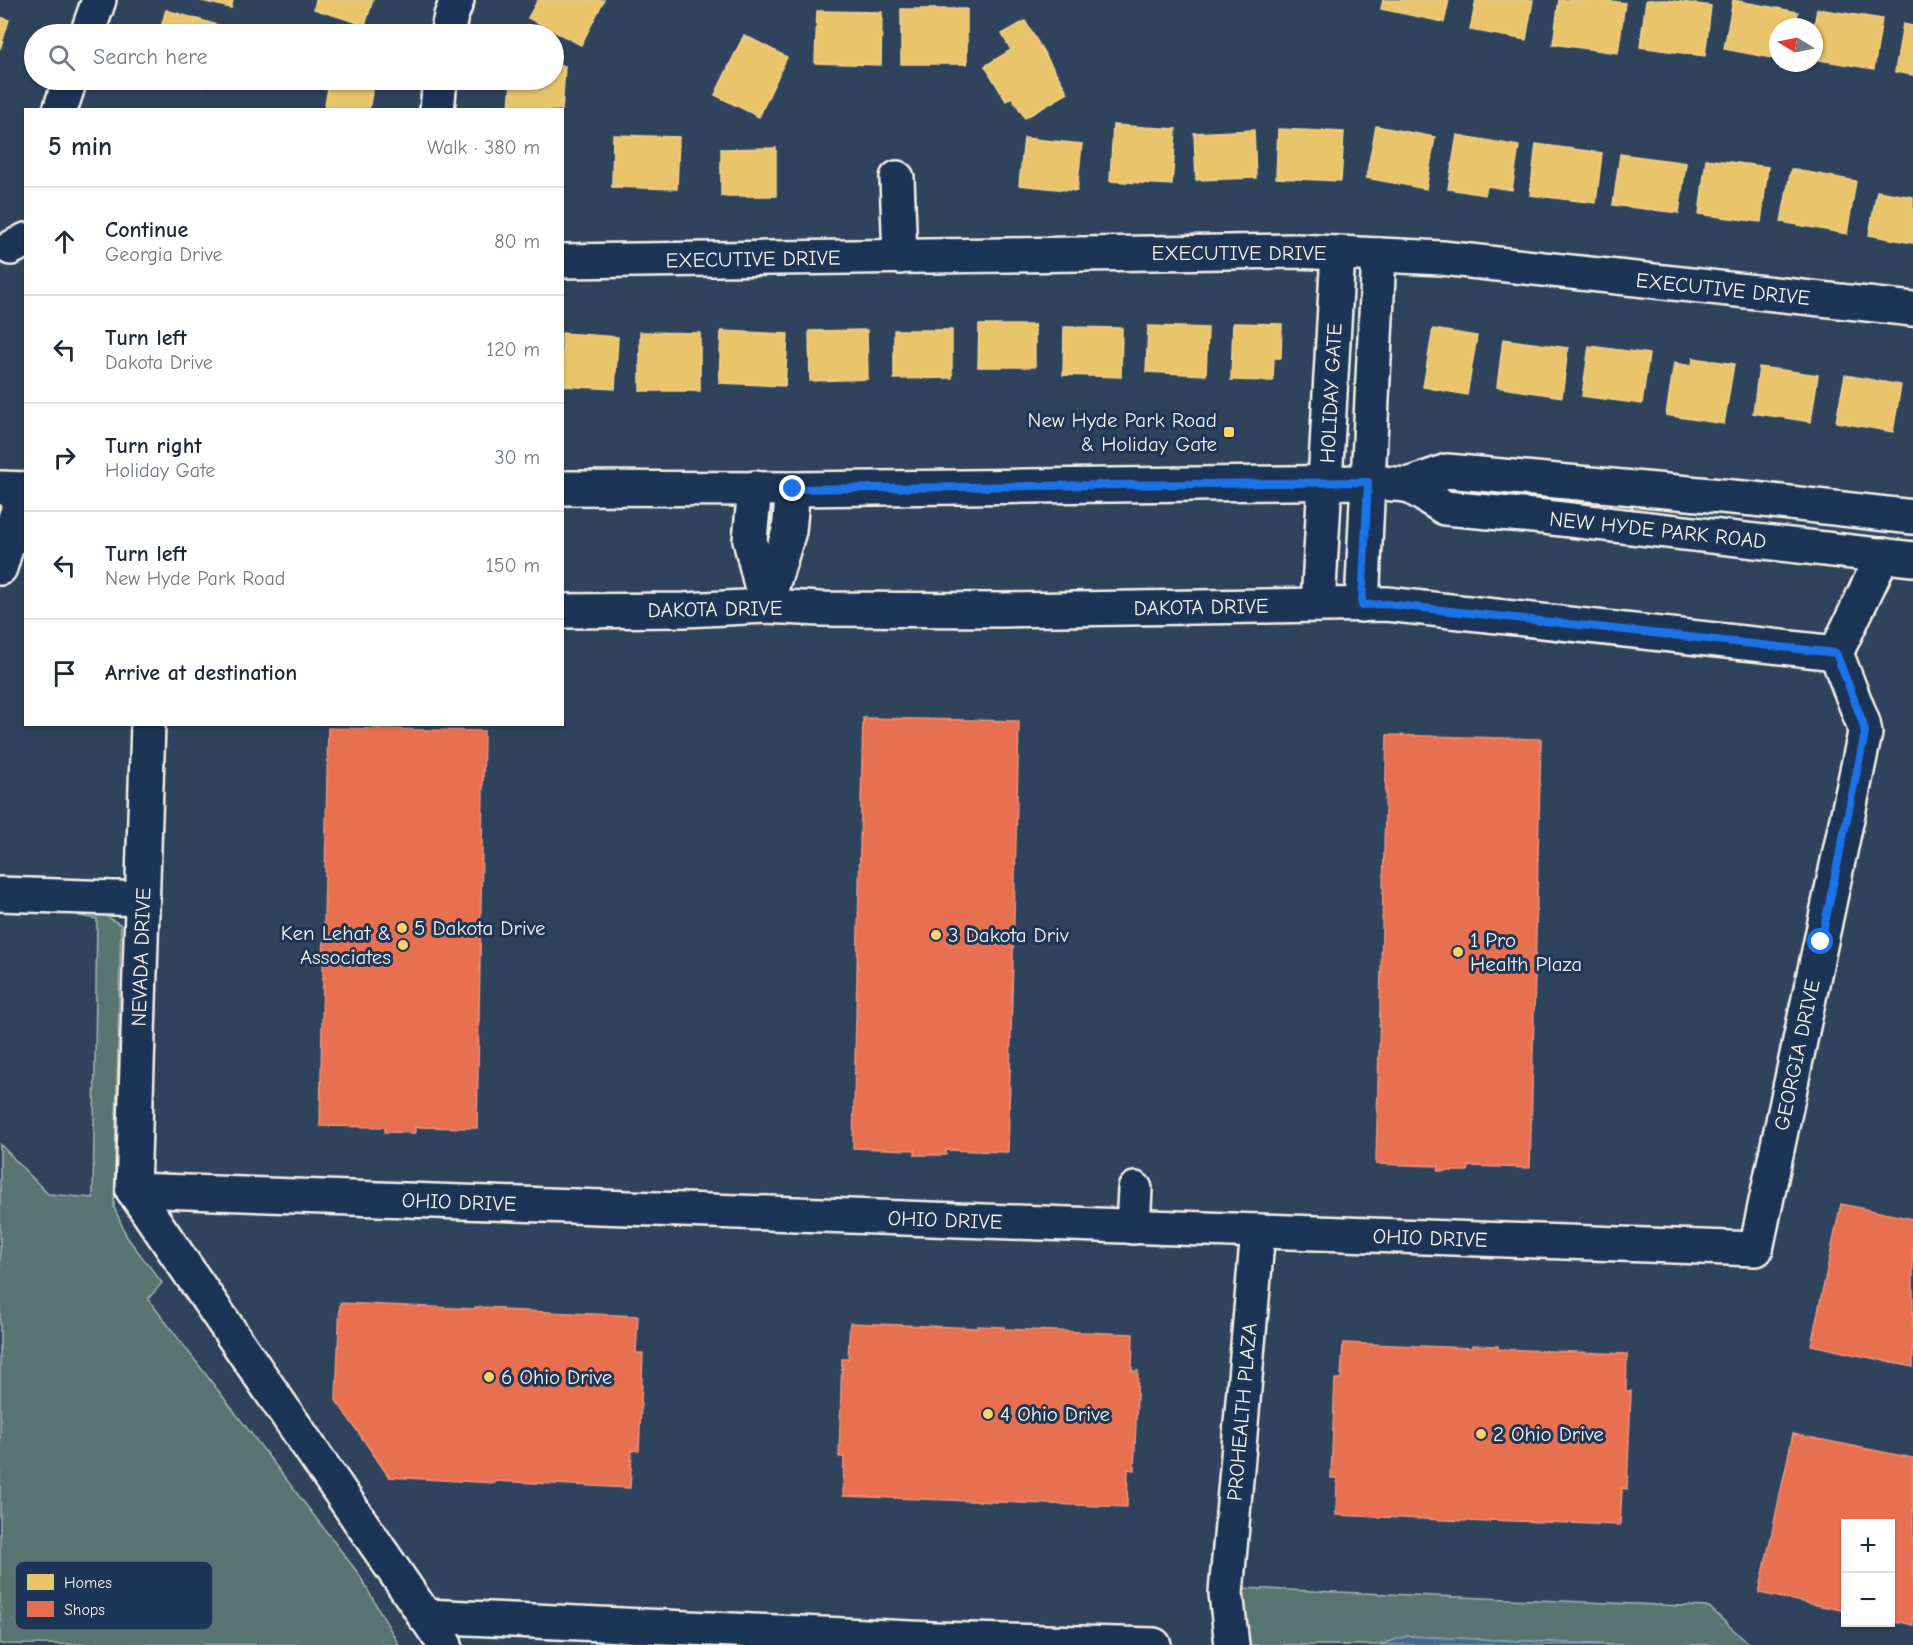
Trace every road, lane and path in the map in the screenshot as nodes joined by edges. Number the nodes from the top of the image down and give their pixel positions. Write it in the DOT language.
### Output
graph roads {
  1 [pos="99,0"];
  2 [pos="458,0"];
  3 [pos="91,24"];
  4 [pos="449,24"];
  5 [pos="67,90"];
  6 [pos="439,90"];
  7 [pos="61,108"];
  8 [pos="437,108"];
  9 [pos="897,178"];
  10 [pos="1338,253"];
  11 [pos="1379,255"];
  12 [pos="900,257"];
  13 [pos="564,261"];
  14 [pos="1913,309"];
  15 [pos="1326,482"];
  16 [pos="1368,482"];
  17 [pos="1408,486"];
  18 [pos="564,488"];
  19 [pos="755,488"];
  20 [pos="16,489"];
  21 [pos="793,489"];
  22 [pos="1913,516"];
  23 [pos="1898,557"];
  24 [pos="0,568"];
  25 [pos="1318,605"];
  26 [pos="1362,605"];
  27 [pos="766,606"];
  28 [pos="564,611"];
  29 [pos="1836,653"];
  30 [pos="148,726"];
  31 [pos="0,894"];
  32 [pos="142,898"];
  33 [pos="1135,1189"];
  34 [pos="134,1190"];
  35 [pos="1133,1227"];
  36 [pos="1258,1231"];
  37 [pos="1756,1249"];
  38 [pos="424,1616"];
  39 [pos="445,1645"];
  40 [pos="1154,1645"];
  41 [pos="1232,1645"];
  1 -- 3 [label="street"];
  2 -- 4 [label="street"];
  5 -- 7 [label="street"];
  6 -- 8 [label="street"];
  9 -- 12 [label="street"];
  10 -- 11 [label="street, EXECUTIVE DRIVE"];
  10 -- 12 [label="street, EXECUTIVE DRIVE"];
  10 -- 15 [label="street, HOLIDAY GATE"];
  11 -- 14 [label="street, EXECUTIVE DRIVE"];
  11 -- 16 [label="street, HOLIDAY GATE"];
  12 -- 13 [label="street, EXECUTIVE DRIVE"];
  15 -- 16 [label="street, NEW HYDE PARK ROAD"];
  15 -- 21 [label="street, NEW HYDE PARK ROAD"];
  15 -- 25 [label="street, HOLIDAY GATE"];
  16 -- 17 [label="street, NEW HYDE PARK ROAD"];
  16 -- 26 [label="street, HOLIDAY GATE"];
  17 -- 22 [label="street, NEW HYDE PARK ROAD"];
  17 -- 23 [label="street, NEW HYDE PARK ROAD"];
  18 -- 19 [label="street, NEW HYDE PARK ROAD"];
  19 -- 21 [label="street, NEW HYDE PARK ROAD"];
  19 -- 27 [label="street"];
  20 -- 24 [label="street"];
  21 -- 27 [label="street"];
  23 -- 29 [label="street"];
  25 -- 26 [label="street, DAKOTA DRIVE"];
  25 -- 27 [label="street, DAKOTA DRIVE"];
  26 -- 29 [label="street, DAKOTA DRIVE"];
  27 -- 28 [label="street, DAKOTA DRIVE"];
  29 -- 37 [label="street, GEORGIA DRIVE"];
  30 -- 32 [label="street, NEVADA DRIVE"];
  31 -- 32 [label="street"];
  32 -- 34 [label="street, NEVADA DRIVE"];
  33 -- 35 [label="street"];
  34 -- 35 [label="street, OHIO DRIVE"];
  34 -- 38 [label="street"];
  35 -- 36 [label="street, OHIO DRIVE"];
  36 -- 37 [label="street, OHIO DRIVE"];
  36 -- 41 [label="street, PROHEALTH PLAZA"];
  38 -- 39 [label="street"];
  38 -- 40 [label="street"];
}
